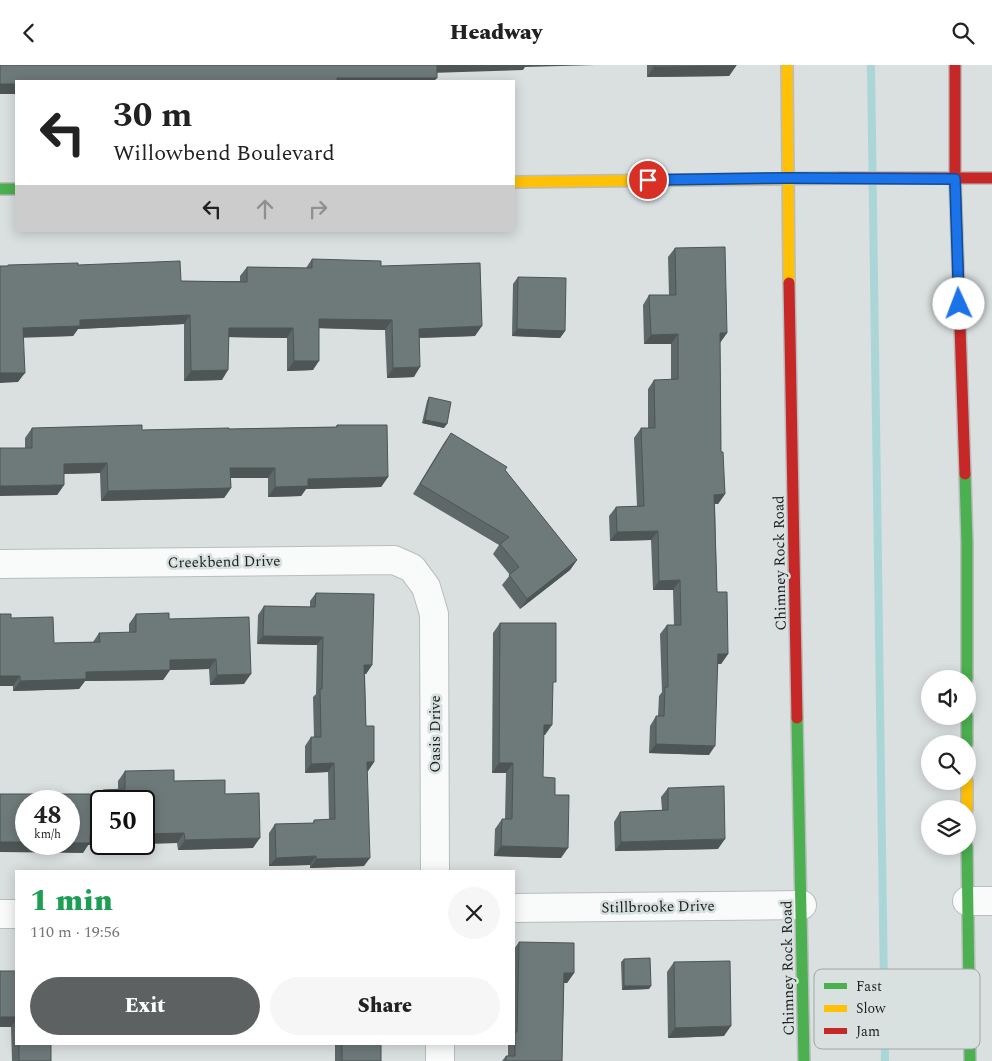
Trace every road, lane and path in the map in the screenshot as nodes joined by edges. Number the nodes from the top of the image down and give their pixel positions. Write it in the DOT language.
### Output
graph roads {
  1 [pos="787,65"];
  2 [pos="955,65"];
  3 [pos="788,178"];
  4 [pos="992,178"];
  5 [pos="955,179"];
  6 [pos="515,182"];
  7 [pos="0,189"];
  8 [pos="15,189"];
  9 [pos="0,564"];
  10 [pos="429,597"];
  11 [pos="967,670"];
  12 [pos="969,855"];
  13 [pos="435,870"];
  14 [pos="980,901"];
  15 [pos="802,905"];
  16 [pos="515,908"];
  17 [pos="0,914"];
  18 [pos="15,914"];
  19 [pos="976,969"];
  20 [pos="440,1045"];
  21 [pos="440,1061"];
  22 [pos="804,1061"];
  1 -- 3 [label="main road, Chimney Rock Road"];
  2 -- 5 [label="main road"];
  3 -- 5 [label="main road"];
  3 -- 6 [label="main road"];
  3 -- 15 [label="main road, Chimney Rock Road"];
  4 -- 5 [label="main road"];
  5 -- 11 [label="main road"];
  7 -- 8 [label="main road"];
  9 -- 10 [label="street, Creekbend Drive"];
  10 -- 13 [label="street, Oasis Drive"];
  12 -- 14 [label="main road"];
  14 -- 19 [label="main road"];
  15 -- 16 [label="street, Stillbrooke Drive"];
  15 -- 22 [label="main road, Chimney Rock Road"];
  17 -- 18 [label="street"];
  20 -- 21 [label="street"];
}
